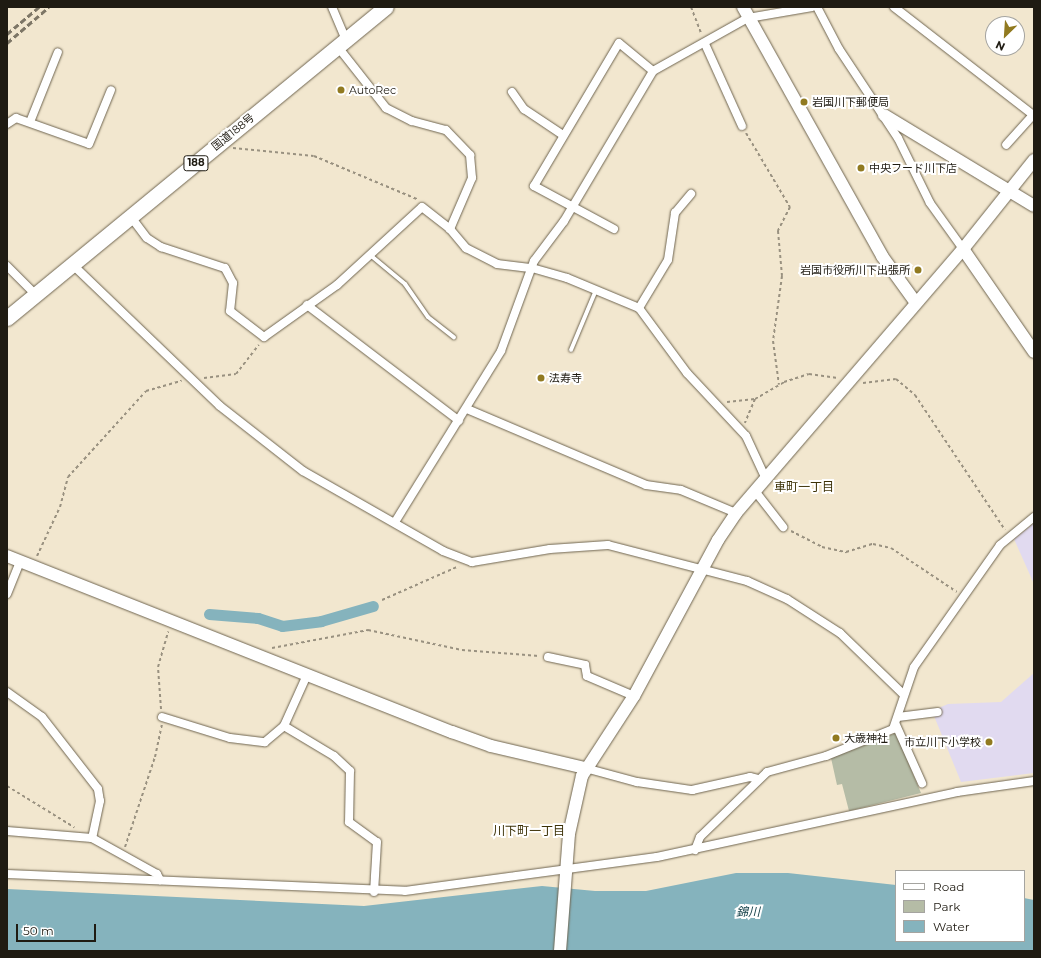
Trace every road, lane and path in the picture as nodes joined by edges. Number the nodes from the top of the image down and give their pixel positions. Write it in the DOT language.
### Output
graph roads {
  1 [pos="332,7"];
  2 [pos="386,7"];
  3 [pos="691,7"];
  4 [pos="812,7"];
  5 [pos="817,7"];
  6 [pos="894,7"];
  7 [pos="745,12"];
  8 [pos="342,43"];
  9 [pos="705,44"];
  10 [pos="58,52"];
  11 [pos="653,71"];
  12 [pos="111,90"];
  13 [pos="512,92"];
  14 [pos="884,115"];
  15 [pos="30,122"];
  16 [pos="7,124"];
  17 [pos="742,126"];
  18 [pos="563,135"];
  19 [pos="221,142"];
  20 [pos="1006,145"];
  21 [pos="1034,160"];
  22 [pos="1009,191"];
  23 [pos="691,194"];
  24 [pos="573,206"];
  25 [pos="1034,206"];
  26 [pos="422,207"];
  27 [pos="131,217"];
  28 [pos="450,229"];
  29 [pos="614,230"];
  30 [pos="963,249"];
  31 [pos="369,254"];
  32 [pos="7,266"];
  33 [pos="74,266"];
  34 [pos="532,268"];
  35 [pos="596,289"];
  36 [pos="36,295"];
  37 [pos="916,303"];
  38 [pos="307,305"];
  39 [pos="640,308"];
  40 [pos="7,318"];
  41 [pos="264,337"];
  42 [pos="454,337"];
  43 [pos="571,350"];
  44 [pos="1034,352"];
  45 [pos="193,379"];
  46 [pos="850,380"];
  47 [pos="780,385"];
  48 [pos="755,399"];
  49 [pos="719,406"];
  50 [pos="467,409"];
  51 [pos="459,421"];
  52 [pos="741,428"];
  53 [pos="766,479"];
  54 [pos="755,491"];
  55 [pos="736,513"];
  56 [pos="1034,517"];
  57 [pos="395,522"];
  58 [pos="784,527"];
  59 [pos="1009,536"];
  60 [pos="7,556"];
  61 [pos="20,561"];
  62 [pos="464,561"];
  63 [pos="32,566"];
  64 [pos="702,570"];
  65 [pos="7,594"];
  66 [pos="963,595"];
  67 [pos="382,600"];
  68 [pos="172,620"];
  69 [pos="257,656"];
  70 [pos="548,657"];
  71 [pos="307,675"];
  72 [pos="7,692"];
  73 [pos="903,694"];
  74 [pos="634,696"];
  75 [pos="938,712"];
  76 [pos="162,717"];
  77 [pos="897,721"];
  78 [pos="284,726"];
  79 [pos="585,768"];
  80 [pos="758,779"];
  81 [pos="1034,781"];
  82 [pos="922,783"];
  83 [pos="7,786"];
  84 [pos="7,831"];
  85 [pos="92,838"];
  86 [pos="695,850"];
  87 [pos="122,854"];
  88 [pos="7,874"];
  89 [pos="566,874"];
  90 [pos="160,880"];
  91 [pos="374,892"];
  92 [pos="560,951"];
  1 -- 8 [label="street"];
  2 -- 8 [label="highway, 国道188号 / 188"];
  3 -- 9 [label="path"];
  4 -- 7 [label="street"];
  5 -- 14 [label="street"];
  6 -- 20 [label="street"];
  7 -- 9 [label="street"];
  7 -- 37 [label="street"];
  8 -- 19 [label="highway, 国道188号 / 188"];
  8 -- 28 [label="street"];
  9 -- 11 [label="street"];
  9 -- 17 [label="street"];
  10 -- 15 [label="street"];
  11 -- 18 [label="street"];
  11 -- 24 [label="street"];
  12 -- 15 [label="street"];
  13 -- 18 [label="street"];
  14 -- 22 [label="street"];
  14 -- 30 [label="street"];
  15 -- 16 [label="street"];
  17 -- 47 [label="path"];
  18 -- 24 [label="street"];
  19 -- 26 [label="path"];
  19 -- 27 [label="highway, 国道188号 / 188"];
  21 -- 22 [label="street"];
  22 -- 25 [label="street"];
  22 -- 30 [label="street"];
  23 -- 39 [label="street"];
  24 -- 29 [label="street"];
  24 -- 34 [label="street"];
  26 -- 28 [label="street"];
  26 -- 31 [label="street"];
  27 -- 33 [label="highway, 国道188号 / 188"];
  27 -- 41 [label="street"];
  28 -- 34 [label="street"];
  30 -- 37 [label="street"];
  30 -- 44 [label="street"];
  31 -- 38 [label="street"];
  31 -- 42 [label="lane"];
  32 -- 36 [label="street"];
  33 -- 36 [label="highway, 国道188号 / 188"];
  33 -- 45 [label="street"];
  34 -- 35 [label="street"];
  34 -- 50 [label="street"];
  35 -- 39 [label="street"];
  35 -- 43 [label="lane"];
  36 -- 40 [label="highway, 国道188号 / 188"];
  37 -- 46 [label="street"];
  38 -- 41 [label="street"];
  38 -- 51 [label="street"];
  39 -- 49 [label="street"];
  41 -- 45 [label="path"];
  45 -- 57 [label="street"];
  45 -- 63 [label="path"];
  46 -- 47 [label="path"];
  46 -- 53 [label="street"];
  46 -- 59 [label="path"];
  47 -- 48 [label="path"];
  48 -- 49 [label="path"];
  48 -- 52 [label="path"];
  49 -- 52 [label="street"];
  50 -- 51 [label="street"];
  50 -- 55 [label="street"];
  51 -- 57 [label="street"];
  52 -- 53 [label="street"];
  53 -- 54 [label="street"];
  54 -- 55 [label="street"];
  54 -- 58 [label="street"];
  55 -- 64 [label="street"];
  56 -- 59 [label="street"];
  57 -- 62 [label="street"];
  58 -- 66 [label="path"];
  59 -- 66 [label="street"];
  60 -- 61 [label="street"];
  61 -- 63 [label="street"];
  61 -- 65 [label="street"];
  62 -- 64 [label="street"];
  62 -- 67 [label="path"];
  63 -- 68 [label="street"];
  64 -- 73 [label="street"];
  64 -- 74 [label="street"];
  66 -- 73 [label="street"];
  68 -- 69 [label="street"];
  68 -- 76 [label="path"];
  69 -- 70 [label="path"];
  69 -- 71 [label="street"];
  70 -- 74 [label="street"];
  71 -- 78 [label="street"];
  71 -- 79 [label="street"];
  72 -- 85 [label="street"];
  73 -- 77 [label="street"];
  74 -- 79 [label="street"];
  75 -- 77 [label="street"];
  76 -- 78 [label="street"];
  76 -- 87 [label="path"];
  77 -- 80 [label="street"];
  77 -- 82 [label="street"];
  78 -- 91 [label="street"];
  79 -- 80 [label="street"];
  79 -- 89 [label="street"];
  80 -- 86 [label="street"];
  81 -- 86 [label="street"];
  83 -- 85 [label="path"];
  84 -- 85 [label="street"];
  85 -- 87 [label="street"];
  86 -- 89 [label="street"];
  87 -- 90 [label="street"];
  88 -- 90 [label="street"];
  89 -- 91 [label="street"];
  89 -- 92 [label="street"];
  90 -- 91 [label="street"];
}
